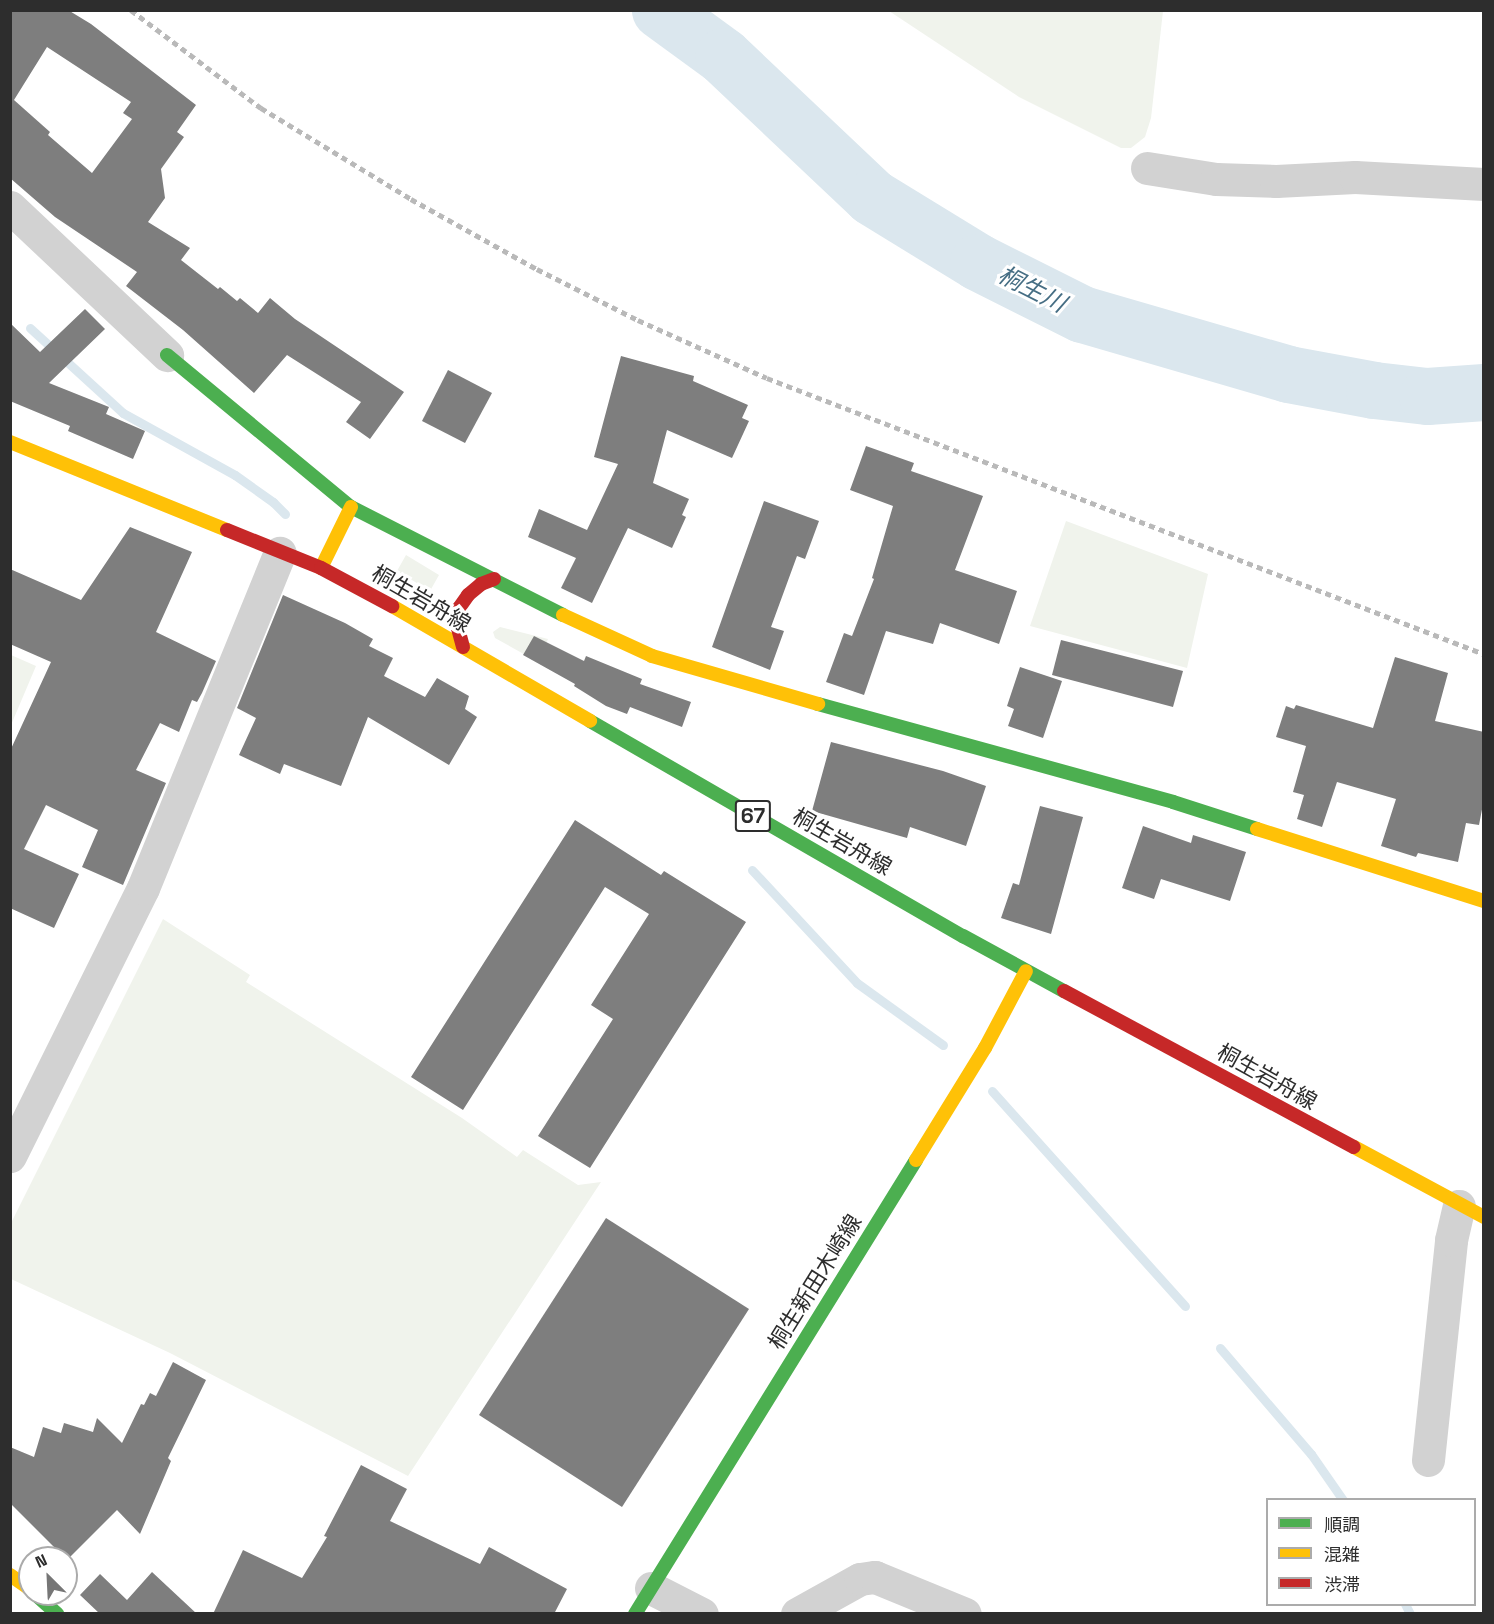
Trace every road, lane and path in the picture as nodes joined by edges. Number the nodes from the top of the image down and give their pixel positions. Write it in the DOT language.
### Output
graph roads {
  1 [pos="1147,168"];
  2 [pos="1484,184"];
  3 [pos="10,207"];
  4 [pos="167,355"];
  5 [pos="10,442"];
  6 [pos="351,507"];
  7 [pos="280,553"];
  8 [pos="321,568"];
  9 [pos="494,579"];
  10 [pos="463,647"];
  11 [pos="1484,902"];
  12 [pos="1026,971"];
  13 [pos="10,1156"];
  14 [pos="1471,1211"];
  15 [pos="1428,1460"];
  16 [pos="643,1601"];
  17 [pos="702,1614"];
  18 [pos="797,1614"];
  19 [pos="964,1614"];
  1 -- 2 [label="street"];
  3 -- 4 [label="street"];
  4 -- 6 [label="main road"];
  5 -- 7 [label="main road, 桐生岩舟線 / 67"];
  6 -- 8 [label="main road"];
  6 -- 9 [label="main road"];
  7 -- 8 [label="main road, 桐生岩舟線 / 67"];
  7 -- 13 [label="street"];
  8 -- 10 [label="main road, 桐生岩舟線 / 67"];
  9 -- 10 [label="main road"];
  9 -- 11 [label="main road"];
  10 -- 12 [label="main road, 桐生岩舟線 / 67"];
  12 -- 14 [label="main road, 桐生岩舟線 / 67"];
  12 -- 16 [label="main road, 桐生新田木崎線"];
  14 -- 15 [label="street"];
  16 -- 17 [label="street"];
  18 -- 19 [label="street"];
}
